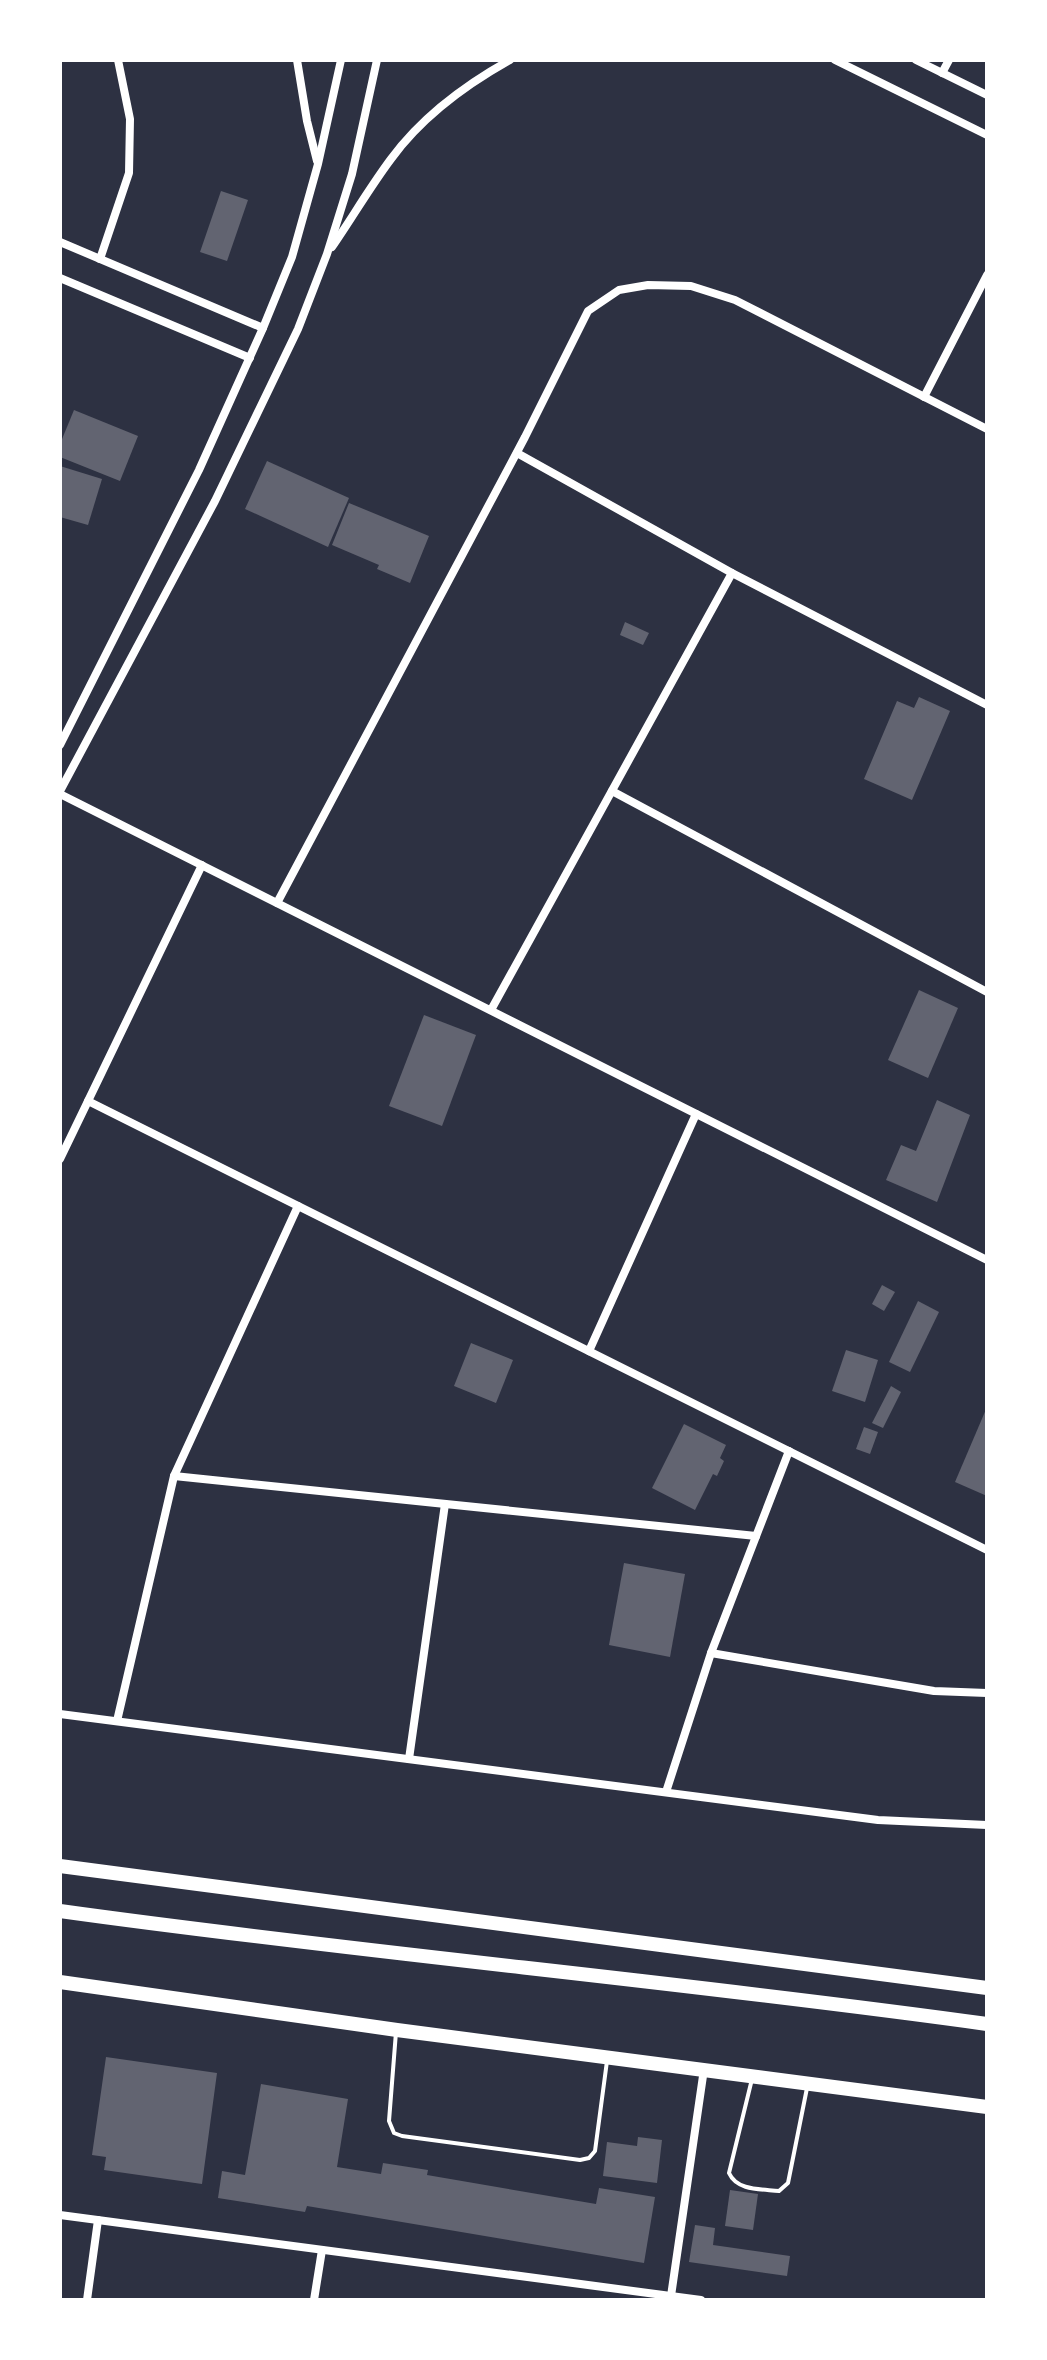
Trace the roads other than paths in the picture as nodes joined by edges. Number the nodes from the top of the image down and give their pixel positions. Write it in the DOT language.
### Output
graph roads {
  1 [pos="118,60"];
  2 [pos="297,60"];
  3 [pos="341,60"];
  4 [pos="377,60"];
  5 [pos="510,60"];
  6 [pos="835,60"];
  7 [pos="916,60"];
  8 [pos="949,60"];
  9 [pos="942,73"];
  10 [pos="987,95"];
  11 [pos="987,135"];
  12 [pos="318,164"];
  13 [pos="60,242"];
  14 [pos="327,254"];
  15 [pos="100,259"];
  16 [pos="987,275"];
  17 [pos="60,278"];
  18 [pos="263,328"];
  19 [pos="250,358"];
  20 [pos="924,397"];
  21 [pos="987,429"];
  22 [pos="517,453"];
  23 [pos="732,573"];
  24 [pos="987,705"];
  25 [pos="60,745"];
  26 [pos="612,791"];
  27 [pos="60,792"];
  28 [pos="202,865"];
  29 [pos="277,903"];
  30 [pos="987,992"];
  31 [pos="491,1010"];
  32 [pos="88,1101"];
  33 [pos="696,1114"];
  34 [pos="60,1159"];
  35 [pos="298,1206"];
  36 [pos="987,1260"];
  37 [pos="589,1351"];
  38 [pos="789,1451"];
  39 [pos="174,1476"];
  40 [pos="445,1504"];
  41 [pos="756,1536"];
  42 [pos="987,1550"];
  43 [pos="711,1653"];
  44 [pos="987,1693"];
  45 [pos="60,1714"];
  46 [pos="117,1721"];
  47 [pos="409,1759"];
  48 [pos="666,1792"];
  49 [pos="987,1825"];
  50 [pos="60,1866"];
  51 [pos="60,1911"];
  52 [pos="60,1982"];
  53 [pos="987,1988"];
  54 [pos="987,2024"];
  55 [pos="397,2030"];
  56 [pos="608,2056"];
  57 [pos="704,2069"];
  58 [pos="753,2076"];
  59 [pos="808,2083"];
  60 [pos="987,2107"];
  61 [pos="60,2215"];
  62 [pos="98,2220"];
  63 [pos="322,2250"];
  64 [pos="671,2296"];
  65 [pos="87,2300"];
  66 [pos="314,2300"];
  67 [pos="701,2300"];
  1 -- 15 [label="street"];
  2 -- 12 [label="street"];
  3 -- 12 [label="street"];
  4 -- 14 [label="street"];
  5 -- 14 [label="street"];
  6 -- 11 [label="street"];
  7 -- 9 [label="street"];
  8 -- 9 [label="street"];
  9 -- 10 [label="street"];
  12 -- 18 [label="street"];
  13 -- 15 [label="street"];
  14 -- 27 [label="street"];
  15 -- 18 [label="street"];
  16 -- 20 [label="street"];
  17 -- 19 [label="street"];
  18 -- 19 [label="street"];
  19 -- 25 [label="street"];
  20 -- 21 [label="street"];
  20 -- 22 [label="street"];
  22 -- 23 [label="street"];
  22 -- 29 [label="street"];
  23 -- 24 [label="street"];
  23 -- 26 [label="street"];
  26 -- 30 [label="street"];
  26 -- 31 [label="street"];
  27 -- 28 [label="street"];
  28 -- 29 [label="street"];
  28 -- 32 [label="street"];
  29 -- 31 [label="street"];
  31 -- 33 [label="street"];
  32 -- 34 [label="street"];
  32 -- 35 [label="street"];
  33 -- 36 [label="street"];
  33 -- 37 [label="street"];
  35 -- 37 [label="street"];
  35 -- 39 [label="street"];
  37 -- 38 [label="street"];
  38 -- 41 [label="street"];
  38 -- 42 [label="street"];
  39 -- 40 [label="street"];
  39 -- 46 [label="street"];
  40 -- 41 [label="street"];
  40 -- 47 [label="street"];
  41 -- 43 [label="street"];
  43 -- 44 [label="street"];
  43 -- 48 [label="street"];
  45 -- 46 [label="street"];
  46 -- 47 [label="street"];
  47 -- 48 [label="street"];
  48 -- 49 [label="street"];
  50 -- 53 [label="main road"];
  51 -- 54 [label="main road"];
  52 -- 55 [label="main road"];
  55 -- 56 [label="main road"];
  55 -- 56 [label="lane"];
  56 -- 57 [label="main road"];
  57 -- 58 [label="main road"];
  57 -- 64 [label="street"];
  58 -- 59 [label="main road"];
  58 -- 59 [label="lane"];
  59 -- 60 [label="main road"];
  61 -- 62 [label="street"];
  62 -- 63 [label="street"];
  62 -- 65 [label="street"];
  63 -- 64 [label="street"];
  63 -- 66 [label="street"];
  64 -- 67 [label="street"];
}
